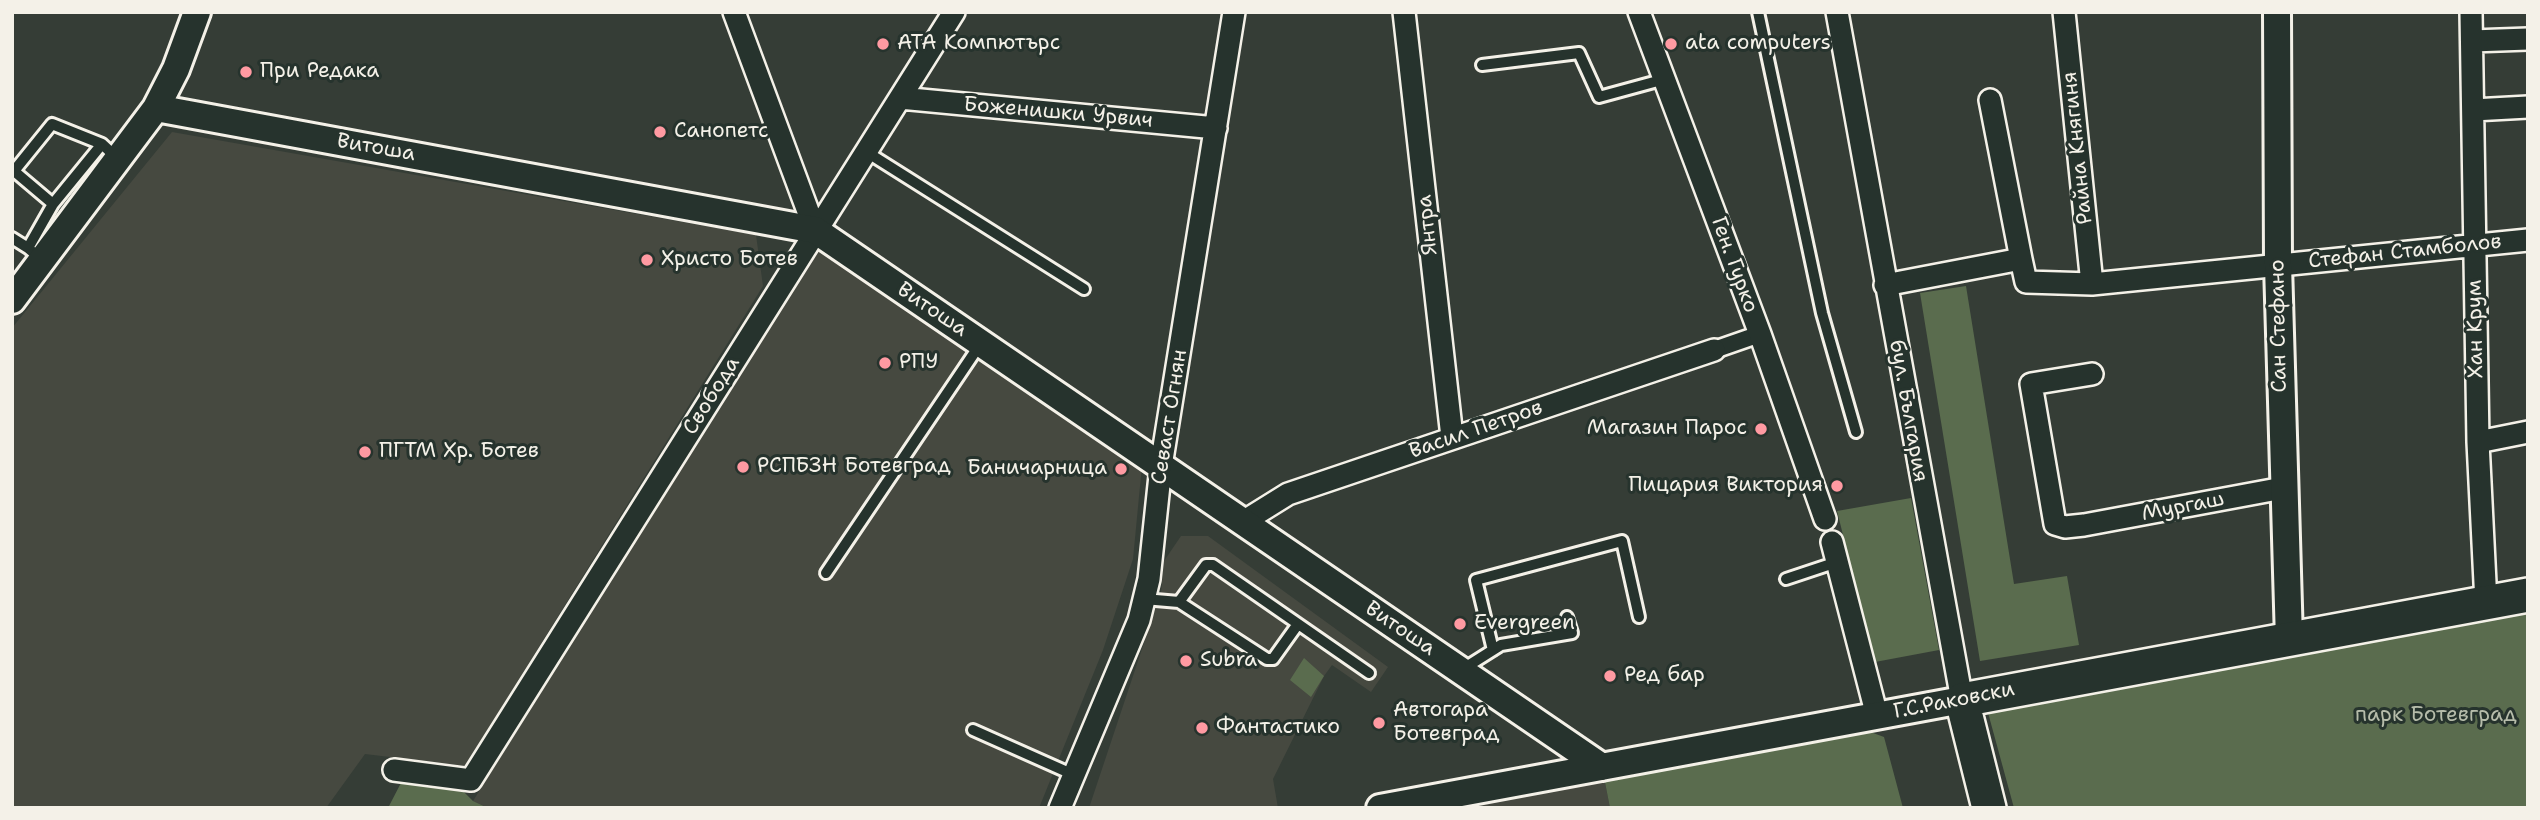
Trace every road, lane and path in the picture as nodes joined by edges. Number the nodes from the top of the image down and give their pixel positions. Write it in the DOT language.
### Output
graph roads {
  1 [pos="734,12"];
  2 [pos="954,12"];
  3 [pos="1234,12"];
  4 [pos="1404,12"];
  5 [pos="1639,12"];
  6 [pos="1758,12"];
  7 [pos="1837,12"];
  8 [pos="2064,12"];
  9 [pos="2277,12"];
  10 [pos="2471,12"];
  11 [pos="199,13"];
  12 [pos="2528,39"];
  13 [pos="2472,41"];
  14 [pos="1482,65"];
  15 [pos="1665,79"];
  16 [pos="900,98"];
  17 [pos="1990,100"];
  18 [pos="2528,107"];
  19 [pos="156,108"];
  20 [pos="2473,110"];
  21 [pos="1216,128"];
  22 [pos="110,151"];
  23 [pos="865,151"];
  24 [pos="53,204"];
  25 [pos="816,230"];
  26 [pos="12,238"];
  27 [pos="2528,240"];
  28 [pos="2474,245"];
  29 [pos="35,254"];
  30 [pos="2021,259"];
  31 [pos="2278,265"];
  32 [pos="2092,284"];
  33 [pos="1885,285"];
  34 [pos="1084,289"];
  35 [pos="12,300"];
  36 [pos="1760,334"];
  37 [pos="981,343"];
  38 [pos="1714,350"];
  39 [pos="2092,374"];
  40 [pos="1856,432"];
  41 [pos="2528,432"];
  42 [pos="1452,437"];
  43 [pos="2478,442"];
  44 [pos="1161,466"];
  45 [pos="2283,488"];
  46 [pos="1825,519"];
  47 [pos="1243,522"];
  48 [pos="1834,552"];
  49 [pos="826,573"];
  50 [pos="1786,579"];
  51 [pos="2528,595"];
  52 [pos="1144,599"];
  53 [pos="1179,602"];
  54 [pos="2486,603"];
  55 [pos="1567,617"];
  56 [pos="1639,617"];
  57 [pos="1298,624"];
  58 [pos="2289,640"];
  59 [pos="1493,650"];
  60 [pos="1461,671"];
  61 [pos="1369,673"];
  62 [pos="1962,700"];
  63 [pos="1877,716"];
  64 [pos="973,730"];
  65 [pos="1602,767"];
  66 [pos="394,770"];
  67 [pos="1074,775"];
  68 [pos="1060,808"];
  69 [pos="1380,808"];
  70 [pos="1989,808"];
  1 -- 25 [label="street"];
  2 -- 16 [label="street, Свобода"];
  3 -- 21 [label="street, Севаст Огнян"];
  4 -- 42 [label="street, Янтра"];
  5 -- 15 [label="street, Ген. Гурко"];
  6 -- 40 [label="lane"];
  7 -- 33 [label="street, бул. България"];
  8 -- 32 [label="street, Райна Княгиня"];
  9 -- 31 [label="street, Сан Стефано"];
  10 -- 13 [label="street, Хан Крум"];
  11 -- 19 [label="street"];
  12 -- 13 [label="street"];
  13 -- 20 [label="street, Хан Крум"];
  14 -- 15 [label="lane"];
  15 -- 36 [label="street, Ген. Гурко"];
  16 -- 21 [label="street, Боженишки Урвич"];
  16 -- 23 [label="street, Свобода"];
  17 -- 30 [label="street"];
  18 -- 20 [label="street"];
  19 -- 22 [label="street"];
  19 -- 25 [label="street, Витоша"];
  20 -- 28 [label="street, Хан Крум"];
  21 -- 44 [label="street, Севаст Огнян"];
  22 -- 24 [label="lane"];
  22 -- 24 [label="lane"];
  22 -- 29 [label="street"];
  23 -- 25 [label="street, Свобода"];
  23 -- 34 [label="lane"];
  24 -- 29 [label="lane"];
  25 -- 37 [label="street, Витоша"];
  25 -- 66 [label="street, Свобода"];
  26 -- 29 [label="lane"];
  27 -- 28 [label="street, Стефан Стамболов"];
  28 -- 31 [label="street, Стефан Стамболов"];
  28 -- 43 [label="street, Хан Крум"];
  29 -- 35 [label="street"];
  30 -- 32 [label="street, Стефан Стамболов"];
  30 -- 33 [label="street"];
  31 -- 32 [label="street, Стефан Стамболов"];
  31 -- 45 [label="street, Сан Стефано"];
  33 -- 62 [label="street, бул. България"];
  36 -- 38 [label="street"];
  36 -- 46 [label="street, Ген. Гурко"];
  37 -- 44 [label="street, Витоша"];
  37 -- 49 [label="lane"];
  38 -- 42 [label="street, Васил Петров"];
  39 -- 45 [label="street, Мургаш"];
  41 -- 43 [label="street"];
  42 -- 47 [label="street, Васил Петров"];
  43 -- 54 [label="street, Хан Крум"];
  44 -- 47 [label="street, Витоша"];
  44 -- 52 [label="street, Севаст Огнян"];
  45 -- 58 [label="street, Сан Стефано"];
  46 -- 48 [label="street"];
  47 -- 60 [label="street, Витоша"];
  48 -- 50 [label="lane"];
  48 -- 63 [label="street"];
  51 -- 54 [label="main road, Г.С.Раковски"];
  52 -- 53 [label="lane"];
  52 -- 67 [label="street, Севаст Огнян"];
  53 -- 57 [label="lane"];
  53 -- 57 [label="lane"];
  54 -- 58 [label="main road, Г.С.Раковски"];
  55 -- 59 [label="lane"];
  56 -- 59 [label="lane"];
  57 -- 61 [label="lane"];
  58 -- 62 [label="main road, Г.С.Раковски"];
  59 -- 60 [label="lane"];
  60 -- 65 [label="street, Витоша"];
  62 -- 63 [label="street, Г.С.Раковски"];
  62 -- 70 [label="main road, бул. България"];
  63 -- 65 [label="street, Г.С.Раковски"];
  64 -- 67 [label="lane"];
  65 -- 69 [label="street, Г.С.Раковски"];
  67 -- 68 [label="street, Севаст Огнян"];
}
